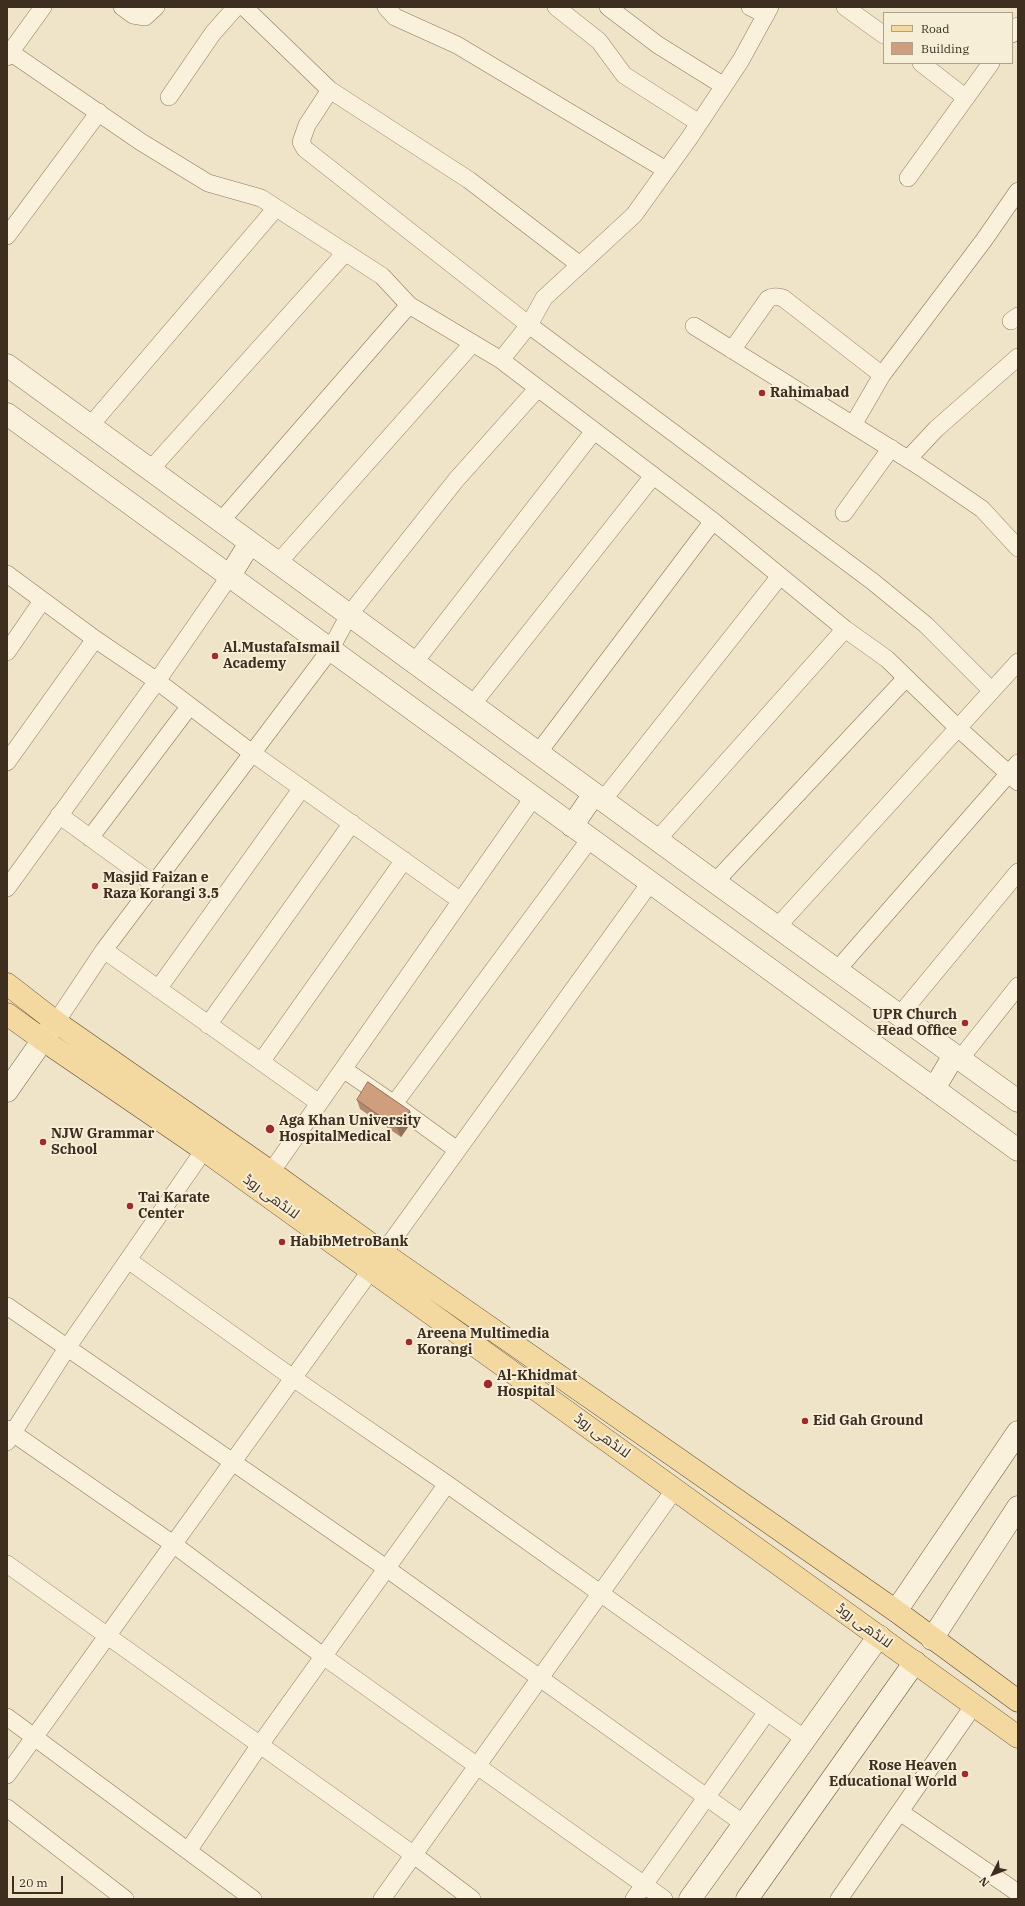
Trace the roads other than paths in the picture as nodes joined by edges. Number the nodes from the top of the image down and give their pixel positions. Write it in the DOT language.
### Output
graph roads {
  1 [pos="43,7"];
  2 [pos="122,7"];
  3 [pos="156,7"];
  4 [pos="386,7"];
  5 [pos="556,7"];
  6 [pos="608,7"];
  7 [pos="750,7"];
  8 [pos="845,7"];
  9 [pos="244,8"];
  10 [pos="768,11"];
  11 [pos="883,34"];
  12 [pos="9,54"];
  13 [pos="922,64"];
  14 [pos="990,64"];
  15 [pos="724,86"];
  16 [pos="330,90"];
  17 [pos="169,97"];
  18 [pos="966,98"];
  19 [pos="99,112"];
  20 [pos="700,123"];
  21 [pos="666,170"];
  22 [pos="908,178"];
  23 [pos="1018,191"];
  24 [pos="276,208"];
  25 [pos="7,236"];
  26 [pos="345,253"];
  27 [pos="580,265"];
  28 [pos="409,305"];
  29 [pos="529,325"];
  30 [pos="694,326"];
  31 [pos="473,343"];
  32 [pos="732,350"];
  33 [pos="1018,357"];
  34 [pos="501,360"];
  35 [pos="7,365"];
  36 [pos="882,375"];
  37 [pos="538,388"];
  38 [pos="7,414"];
  39 [pos="853,425"];
  40 [pos="90,426"];
  41 [pos="594,431"];
  42 [pos="891,448"];
  43 [pos="908,459"];
  44 [pos="150,470"];
  45 [pos="653,476"];
  46 [pos="844,513"];
  47 [pos="220,521"];
  48 [pos="713,522"];
  49 [pos="250,543"];
  50 [pos="1018,548"];
  51 [pos="278,563"];
  52 [pos="7,574"];
  53 [pos="780,576"];
  54 [pos="228,577"];
  55 [pos="42,601"];
  56 [pos="349,615"];
  57 [pos="845,629"];
  58 [pos="95,639"];
  59 [pos="330,650"];
  60 [pos="7,652"];
  61 [pos="1018,662"];
  62 [pos="414,663"];
  63 [pos="906,678"];
  64 [pos="157,681"];
  65 [pos="992,691"];
  66 [pos="472,705"];
  67 [pos="189,707"];
  68 [pos="958,728"];
  69 [pos="252,753"];
  70 [pos="538,753"];
  71 [pos="7,762"];
  72 [pos="1015,773"];
  73 [pos="302,788"];
  74 [pos="598,797"];
  75 [pos="533,798"];
  76 [pos="59,815"];
  77 [pos="352,823"];
  78 [pos="572,826"];
  79 [pos="90,838"];
  80 [pos="590,839"];
  81 [pos="657,840"];
  82 [pos="404,860"];
  83 [pos="1018,872"];
  84 [pos="714,882"];
  85 [pos="154,884"];
  86 [pos="650,884"];
  87 [pos="8,886"];
  88 [pos="461,901"];
  89 [pos="777,927"];
  90 [pos="104,950"];
  91 [pos="837,970"];
  92 [pos="7,984"];
  93 [pos="1018,986"];
  94 [pos="158,989"];
  95 [pos="25,998"];
  96 [pos="899,1016"];
  97 [pos="8,1018"];
  98 [pos="56,1022"];
  99 [pos="208,1025"];
  100 [pos="43,1040"];
  101 [pos="957,1057"];
  102 [pos="261,1062"];
  103 [pos="343,1069"];
  104 [pos="934,1089"];
  105 [pos="7,1091"];
  106 [pos="1018,1101"];
  107 [pos="319,1103"];
  108 [pos="394,1104"];
  109 [pos="204,1150"];
  110 [pos="457,1150"];
  111 [pos="1018,1150"];
  112 [pos="271,1172"];
  113 [pos="128,1260"];
  114 [pos="377,1262"];
  115 [pos="7,1306"];
  116 [pos="67,1348"];
  117 [pos="293,1378"];
  118 [pos="1018,1432"];
  119 [pos="9,1435"];
  120 [pos="232,1463"];
  121 [pos="447,1484"];
  122 [pos="675,1489"];
  123 [pos="1018,1507"];
  124 [pos="174,1544"];
  125 [pos="7,1564"];
  126 [pos="386,1568"];
  127 [pos="601,1593"];
  128 [pos="896,1610"];
  129 [pos="107,1636"];
  130 [pos="879,1636"];
  131 [pos="932,1638"];
  132 [pos="323,1656"];
  133 [pos="915,1662"];
  134 [pos="540,1678"];
  135 [pos="1018,1701"];
  136 [pos="974,1705"];
  137 [pos="767,1712"];
  138 [pos="7,1717"];
  139 [pos="34,1737"];
  140 [pos="1018,1737"];
  141 [pos="805,1739"];
  142 [pos="259,1746"];
  143 [pos="478,1766"];
  144 [pos="7,1775"];
  145 [pos="706,1798"];
  146 [pos="7,1808"];
  147 [pos="900,1812"];
  148 [pos="744,1824"];
  149 [pos="188,1851"];
  150 [pos="414,1855"];
  151 [pos="645,1885"];
  152 [pos="1018,1893"];
  153 [pos="840,1898"];
  154 [pos="124,1899"];
  155 [pos="253,1899"];
  156 [pos="382,1899"];
  157 [pos="472,1899"];
  158 [pos="634,1899"];
  159 [pos="664,1899"];
  160 [pos="690,1899"];
  161 [pos="747,1899"];
  1 -- 12 [label="street"];
  2 -- 3 [label="street"];
  4 -- 21 [label="street"];
  5 -- 20 [label="street"];
  6 -- 15 [label="street"];
  7 -- 10 [label="street"];
  8 -- 11 [label="street"];
  9 -- 16 [label="street"];
  9 -- 17 [label="street"];
  10 -- 15 [label="street"];
  12 -- 19 [label="street"];
  13 -- 18 [label="street"];
  14 -- 18 [label="street"];
  15 -- 20 [label="street"];
  16 -- 27 [label="street"];
  16 -- 29 [label="street"];
  18 -- 22 [label="street"];
  19 -- 24 [label="street"];
  19 -- 25 [label="street"];
  20 -- 21 [label="street"];
  21 -- 27 [label="street"];
  23 -- 36 [label="street"];
  24 -- 26 [label="street"];
  24 -- 40 [label="street"];
  26 -- 28 [label="street"];
  26 -- 44 [label="street"];
  27 -- 29 [label="street"];
  28 -- 31 [label="street"];
  28 -- 47 [label="street"];
  29 -- 34 [label="street"];
  29 -- 65 [label="street"];
  30 -- 32 [label="street"];
  31 -- 34 [label="street"];
  31 -- 51 [label="street"];
  32 -- 36 [label="street"];
  32 -- 39 [label="street"];
  33 -- 43 [label="street"];
  34 -- 37 [label="street"];
  35 -- 40 [label="street"];
  36 -- 39 [label="street"];
  37 -- 41 [label="street"];
  37 -- 56 [label="street"];
  38 -- 54 [label="street"];
  39 -- 42 [label="street"];
  40 -- 44 [label="street"];
  41 -- 45 [label="street"];
  41 -- 62 [label="street"];
  42 -- 43 [label="street"];
  42 -- 46 [label="street"];
  43 -- 50 [label="street"];
  44 -- 47 [label="street"];
  45 -- 48 [label="street"];
  45 -- 66 [label="street"];
  47 -- 49 [label="street"];
  48 -- 53 [label="street"];
  48 -- 70 [label="street"];
  49 -- 51 [label="street"];
  49 -- 54 [label="street"];
  51 -- 56 [label="street"];
  52 -- 55 [label="street"];
  53 -- 57 [label="street"];
  53 -- 74 [label="street"];
  54 -- 59 [label="street"];
  54 -- 64 [label="street"];
  55 -- 58 [label="street"];
  55 -- 60 [label="street"];
  56 -- 59 [label="street"];
  56 -- 62 [label="street"];
  57 -- 63 [label="street"];
  57 -- 81 [label="street"];
  58 -- 64 [label="street"];
  58 -- 71 [label="street"];
  59 -- 69 [label="street"];
  59 -- 75 [label="street"];
  61 -- 65 [label="street"];
  62 -- 66 [label="street"];
  63 -- 68 [label="street"];
  63 -- 84 [label="street"];
  64 -- 67 [label="street"];
  64 -- 76 [label="street"];
  65 -- 68 [label="street"];
  66 -- 70 [label="street"];
  67 -- 69 [label="street"];
  67 -- 79 [label="street"];
  68 -- 72 [label="street"];
  68 -- 89 [label="street"];
  69 -- 73 [label="street"];
  69 -- 85 [label="street"];
  70 -- 74 [label="street"];
  72 -- 91 [label="street"];
  73 -- 77 [label="street"];
  73 -- 94 [label="street"];
  74 -- 78 [label="street"];
  74 -- 81 [label="street"];
  75 -- 78 [label="street"];
  75 -- 88 [label="street"];
  76 -- 79 [label="street"];
  76 -- 87 [label="street"];
  77 -- 82 [label="street"];
  77 -- 99 [label="street"];
  78 -- 80 [label="street"];
  79 -- 85 [label="street"];
  80 -- 86 [label="street"];
  80 -- 108 [label="street"];
  81 -- 84 [label="street"];
  82 -- 88 [label="street"];
  82 -- 102 [label="street"];
  83 -- 96 [label="street"];
  84 -- 89 [label="street"];
  85 -- 90 [label="street"];
  86 -- 104 [label="street"];
  86 -- 110 [label="street"];
  88 -- 103 [label="street"];
  89 -- 91 [label="street"];
  90 -- 94 [label="street"];
  90 -- 98 [label="street"];
  91 -- 96 [label="street"];
  92 -- 95 [label="main road, لانڈھی روڈ"];
  93 -- 101 [label="street"];
  94 -- 99 [label="street"];
  95 -- 97 [label="street"];
  95 -- 98 [label="main road, لانڈھی روڈ"];
  96 -- 101 [label="street"];
  97 -- 100 [label="main road, لانڈھی روڈ"];
  98 -- 100 [label="street"];
  98 -- 112 [label="main road, لانڈھی روڈ"];
  99 -- 102 [label="street"];
  100 -- 105 [label="street"];
  100 -- 109 [label="main road, لانڈھی روڈ"];
  101 -- 104 [label="street"];
  101 -- 106 [label="street"];
  102 -- 107 [label="street"];
  103 -- 107 [label="street"];
  103 -- 108 [label="street"];
  104 -- 111 [label="street"];
  107 -- 112 [label="street"];
  108 -- 110 [label="street"];
  109 -- 113 [label="street"];
  109 -- 114 [label="main road, لانڈھی روڈ"];
  110 -- 114 [label="street"];
  112 -- 114 [label="main road, لانڈھی روڈ"];
  113 -- 116 [label="street"];
  113 -- 117 [label="street"];
  114 -- 117 [label="street"];
  114 -- 122 [label="main road, لانڈھی روڈ"];
  114 -- 128 [label="main road, لانڈھی روڈ"];
  115 -- 116 [label="street"];
  116 -- 119 [label="street"];
  116 -- 120 [label="street"];
  117 -- 120 [label="street"];
  117 -- 121 [label="street"];
  118 -- 128 [label="street"];
  119 -- 124 [label="street"];
  120 -- 124 [label="street"];
  120 -- 126 [label="street"];
  121 -- 126 [label="street"];
  121 -- 127 [label="street"];
  122 -- 127 [label="street"];
  122 -- 130 [label="main road, لانڈھی روڈ"];
  123 -- 131 [label="street"];
  124 -- 129 [label="street"];
  124 -- 132 [label="street"];
  125 -- 129 [label="street"];
  126 -- 132 [label="street"];
  126 -- 134 [label="street"];
  127 -- 134 [label="street"];
  127 -- 137 [label="street"];
  128 -- 131 [label="main road, لانڈھی روڈ"];
  129 -- 139 [label="street"];
  129 -- 142 [label="street"];
  130 -- 133 [label="main road, لانڈھی روڈ"];
  130 -- 141 [label="street"];
  131 -- 135 [label="main road, لانڈھی روڈ"];
  132 -- 142 [label="street"];
  132 -- 143 [label="street"];
  133 -- 136 [label="main road, لانڈھی روڈ"];
  133 -- 161 [label="street"];
  134 -- 143 [label="street"];
  134 -- 145 [label="street"];
  136 -- 140 [label="main road, لانڈھی روڈ"];
  136 -- 147 [label="street"];
  137 -- 141 [label="street"];
  137 -- 145 [label="street"];
  138 -- 139 [label="street"];
  139 -- 144 [label="street"];
  139 -- 149 [label="street"];
  141 -- 148 [label="street"];
  142 -- 149 [label="street"];
  142 -- 150 [label="street"];
  143 -- 150 [label="street"];
  143 -- 151 [label="street"];
  145 -- 148 [label="street"];
  145 -- 151 [label="street"];
  146 -- 154 [label="street"];
  147 -- 152 [label="street"];
  147 -- 153 [label="street"];
  148 -- 160 [label="street"];
  149 -- 155 [label="street"];
  150 -- 156 [label="street"];
  150 -- 157 [label="street"];
  151 -- 158 [label="street"];
  151 -- 159 [label="street"];
}
